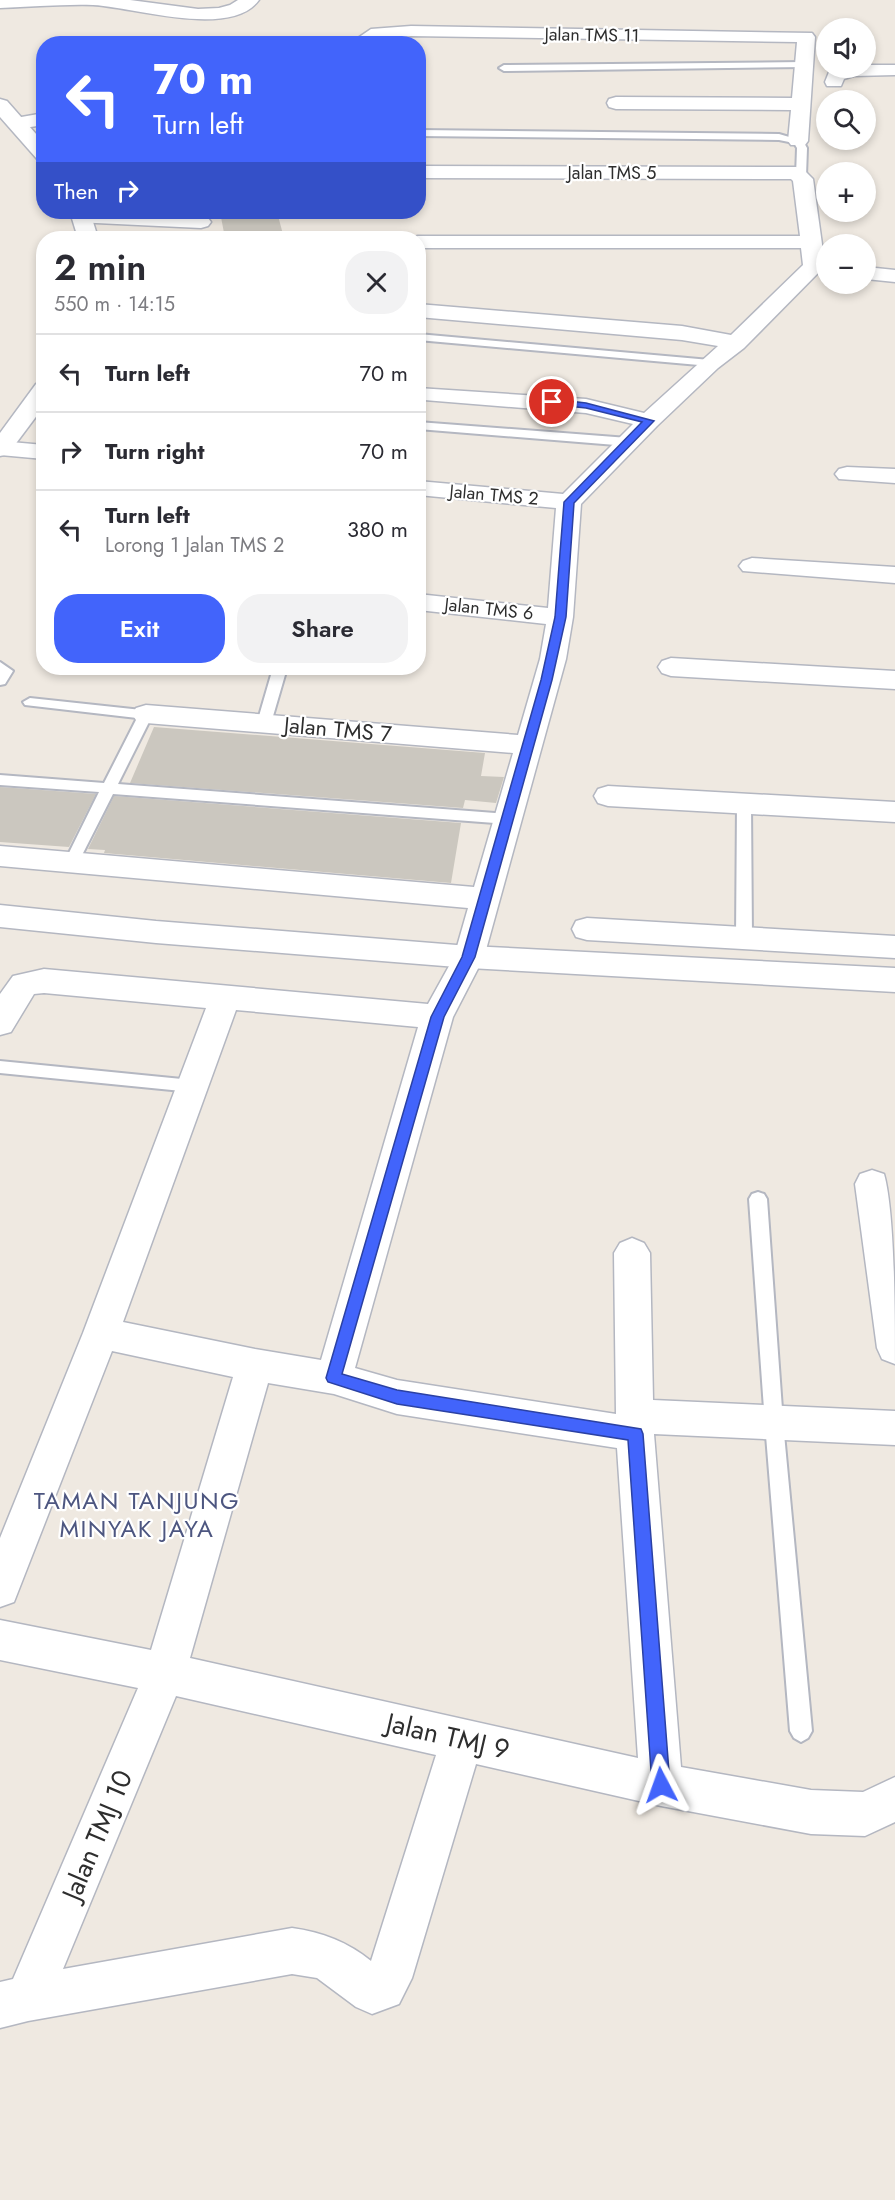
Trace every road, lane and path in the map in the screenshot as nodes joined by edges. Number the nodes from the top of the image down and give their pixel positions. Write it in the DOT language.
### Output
graph roads {
  1 [pos="250,0"];
  2 [pos="0,3"];
  3 [pos="372,36"];
  4 [pos="804,65"];
  5 [pos="504,68"];
  6 [pos="895,70"];
  7 [pos="834,82"];
  8 [pos="616,103"];
  9 [pos="801,104"];
  10 [pos="0,105"];
  11 [pos="36,121"];
  12 [pos="17,123"];
  13 [pos="426,133"];
  14 [pos="798,141"];
  15 [pos="36,146"];
  16 [pos="426,172"];
  17 [pos="802,177"];
  18 [pos="140,219"];
  19 [pos="200,224"];
  20 [pos="426,242"];
  21 [pos="816,254"];
  22 [pos="816,259"];
  23 [pos="816,260"];
  24 [pos="876,274"];
  25 [pos="895,276"];
  26 [pos="426,311"];
  27 [pos="426,338"];
  28 [pos="736,343"];
  29 [pos="710,363"];
  30 [pos="426,393"];
  31 [pos="36,400"];
  32 [pos="649,421"];
  33 [pos="426,426"];
  34 [pos="628,442"];
  35 [pos="0,449"];
  36 [pos="36,452"];
  37 [pos="847,474"];
  38 [pos="895,476"];
  39 [pos="426,489"];
  40 [pos="569,502"];
  41 [pos="752,566"];
  42 [pos="895,575"];
  43 [pos="426,603"];
  44 [pos="560,617"];
  45 [pos="0,666"];
  46 [pos="671,667"];
  47 [pos="278,675"];
  48 [pos="895,680"];
  49 [pos="0,681"];
  50 [pos="30,702"];
  51 [pos="146,714"];
  52 [pos="264,723"];
  53 [pos="529,745"];
  54 [pos="0,780"];
  55 [pos="108,788"];
  56 [pos="608,796"];
  57 [pos="744,804"];
  58 [pos="895,812"];
  59 [pos="508,819"];
  60 [pos="0,856"];
  61 [pos="70,863"];
  62 [pos="485,899"];
  63 [pos="0,916"];
  64 [pos="586,928"];
  65 [pos="744,938"];
  66 [pos="895,947"];
  67 [pos="469,957"];
  68 [pos="895,980"];
  69 [pos="225,998"];
  70 [pos="437,1017"];
  71 [pos="0,1023"];
  72 [pos="0,1067"];
  73 [pos="192,1086"];
  74 [pos="872,1184"];
  75 [pos="758,1199"];
  76 [pos="632,1253"];
  77 [pos="891,1296"];
  78 [pos="101,1333"];
  79 [pos="895,1348"];
  80 [pos="255,1365"];
  81 [pos="334,1378"];
  82 [pos="774,1423"];
  83 [pos="635,1425"];
  84 [pos="895,1428"];
  85 [pos="0,1588"];
  86 [pos="0,1640"];
  87 [pos="165,1673"];
  88 [pos="801,1731"];
  89 [pos="462,1739"];
  90 [pos="661,1785"];
  91 [pos="895,1799"];
  92 [pos="14,2001"];
  1 -- 2 [label="street"];
  3 -- 4 [label="street, Jalan TMS 11"];
  4 -- 5 [label="lane"];
  4 -- 9 [label="street"];
  6 -- 7 [label="street"];
  8 -- 9 [label="street"];
  9 -- 14 [label="street"];
  10 -- 12 [label="street"];
  11 -- 12 [label="street"];
  12 -- 15 [label="street"];
  13 -- 14 [label="lane"];
  14 -- 17 [label="lane"];
  16 -- 17 [label="street, Jalan TMS 5"];
  17 -- 21 [label="street"];
  18 -- 19 [label="street"];
  20 -- 22 [label="street"];
  23 -- 28 [label="street"];
  24 -- 25 [label="street"];
  26 -- 28 [label="street"];
  27 -- 29 [label="lane"];
  28 -- 29 [label="street"];
  29 -- 32 [label="street"];
  30 -- 32 [label="street"];
  31 -- 35 [label="street"];
  32 -- 34 [label="street"];
  33 -- 34 [label="lane"];
  34 -- 40 [label="street"];
  35 -- 36 [label="street"];
  37 -- 38 [label="street"];
  39 -- 40 [label="street, Jalan TMS 2"];
  40 -- 44 [label="street"];
  41 -- 42 [label="street"];
  43 -- 44 [label="street, Jalan TMS 6"];
  44 -- 53 [label="street"];
  45 -- 49 [label="lane"];
  46 -- 48 [label="street"];
  47 -- 52 [label="lane"];
  50 -- 51 [label="lane"];
  51 -- 52 [label="street, Jalan TMS 7"];
  51 -- 55 [label="lane"];
  52 -- 53 [label="street, Jalan TMS 7"];
  53 -- 59 [label="street"];
  54 -- 55 [label="lane"];
  55 -- 59 [label="lane"];
  55 -- 61 [label="lane"];
  56 -- 57 [label="street"];
  57 -- 58 [label="street"];
  57 -- 65 [label="lane"];
  59 -- 62 [label="street"];
  60 -- 61 [label="street"];
  61 -- 62 [label="street"];
  62 -- 67 [label="street"];
  63 -- 67 [label="street"];
  64 -- 65 [label="street"];
  65 -- 66 [label="street"];
  67 -- 68 [label="street"];
  67 -- 70 [label="street"];
  69 -- 70 [label="street"];
  69 -- 71 [label="street"];
  69 -- 73 [label="street"];
  70 -- 81 [label="street"];
  72 -- 73 [label="lane"];
  73 -- 78 [label="street"];
  74 -- 77 [label="street"];
  75 -- 82 [label="lane"];
  76 -- 83 [label="street"];
  77 -- 79 [label="street"];
  78 -- 80 [label="street"];
  78 -- 85 [label="street"];
  80 -- 81 [label="street"];
  80 -- 87 [label="street, Jalan TMJ 10"];
  81 -- 83 [label="street"];
  82 -- 83 [label="street"];
  82 -- 84 [label="street"];
  82 -- 88 [label="lane"];
  83 -- 90 [label="street"];
  86 -- 87 [label="street, Jalan TMJ 9"];
  87 -- 89 [label="street, Jalan TMJ 9"];
  87 -- 92 [label="street, Jalan TMJ 10"];
  89 -- 90 [label="street, Jalan TMJ 9"];
  89 -- 92 [label="street"];
  90 -- 91 [label="street, Jalan TMJ 9"];
}
